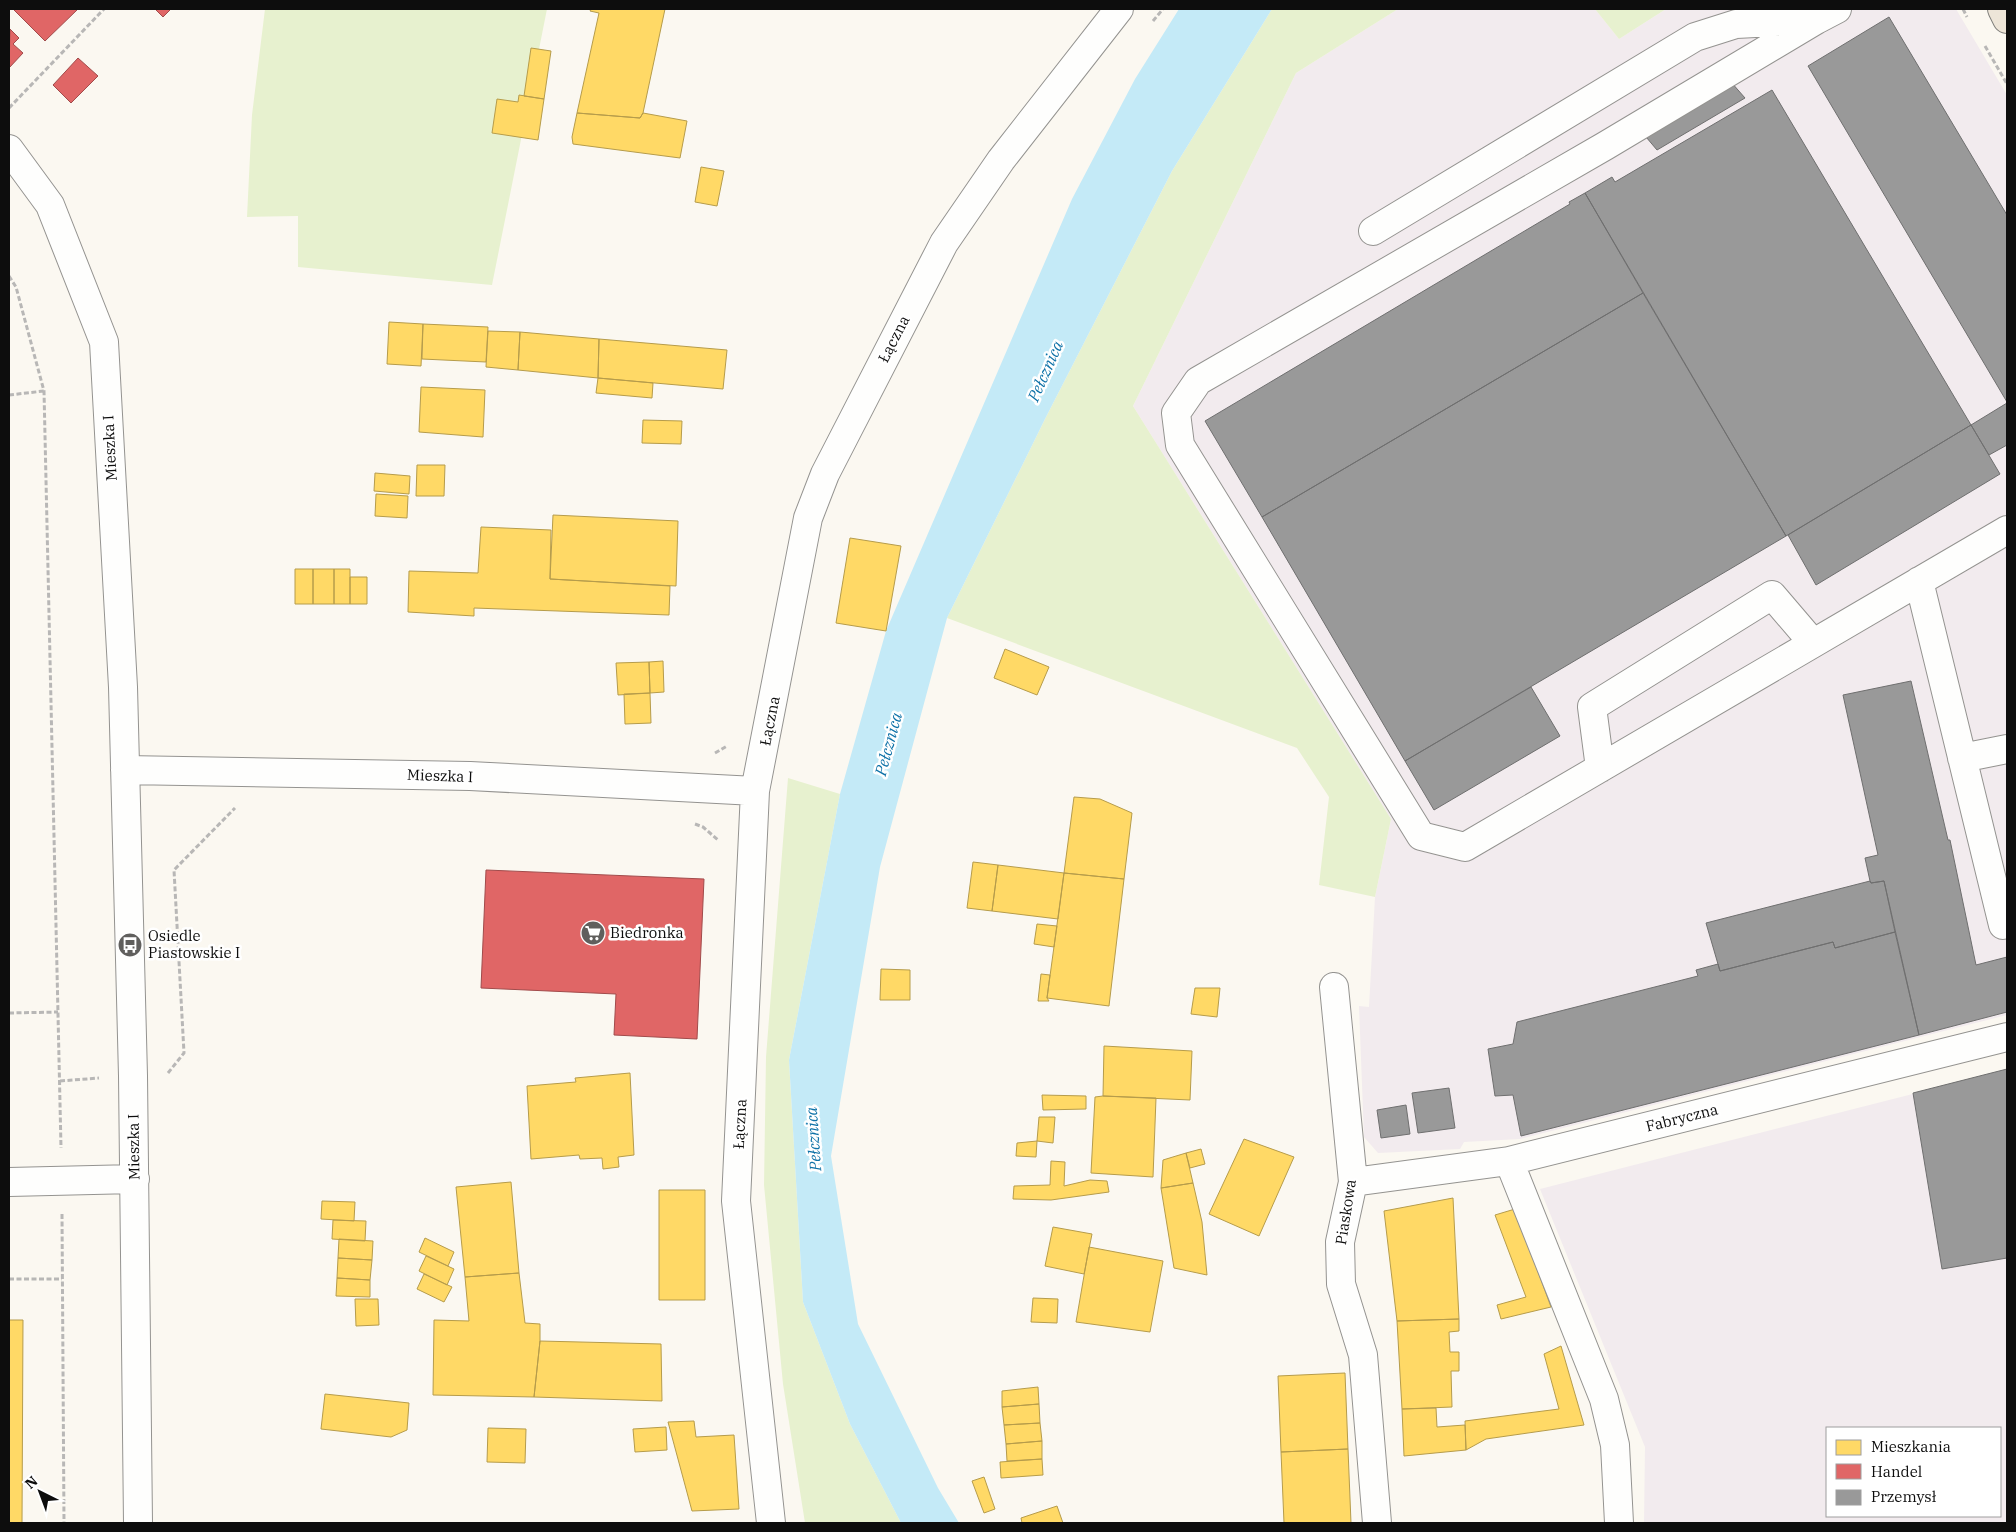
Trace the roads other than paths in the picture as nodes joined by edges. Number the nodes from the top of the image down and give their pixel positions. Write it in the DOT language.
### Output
graph roads {
  1 [pos="1119,9"];
  2 [pos="2002,9"];
  3 [pos="1827,14"];
  4 [pos="2007,19"];
  5 [pos="9,149"];
  6 [pos="1373,231"];
  7 [pos="2007,530"];
  8 [pos="1919,582"];
  9 [pos="1813,643"];
  10 [pos="2007,748"];
  11 [pos="1962,758"];
  12 [pos="1600,768"];
  13 [pos="125,770"];
  14 [pos="756,791"];
  15 [pos="2003,925"];
  16 [pos="1334,987"];
  17 [pos="2007,1037"];
  18 [pos="1509,1161"];
  19 [pos="135,1179"];
  20 [pos="9,1182"];
  21 [pos="1354,1182"];
  22 [pos="138,1523"];
  23 [pos="771,1523"];
  24 [pos="1377,1523"];
  25 [pos="1619,1523"];
  1 -- 14 [label="street, Łączna"];
  2 -- 4 [label="main road"];
  3 -- 6 [label="street"];
  3 -- 12 [label="street"];
  5 -- 13 [label="street, Mieszka I"];
  7 -- 8 [label="street"];
  8 -- 9 [label="street"];
  8 -- 11 [label="street"];
  9 -- 12 [label="street"];
  9 -- 12 [label="street"];
  10 -- 11 [label="street"];
  11 -- 15 [label="street"];
  13 -- 14 [label="street, Mieszka I"];
  13 -- 19 [label="street, Mieszka I"];
  14 -- 23 [label="street, Łączna"];
  16 -- 21 [label="street, Piaskowa"];
  17 -- 18 [label="street, Fabryczna"];
  18 -- 21 [label="street, Fabryczna"];
  18 -- 25 [label="street"];
  19 -- 20 [label="street"];
  19 -- 22 [label="street, Mieszka I"];
  21 -- 24 [label="street, Piaskowa"];
}
